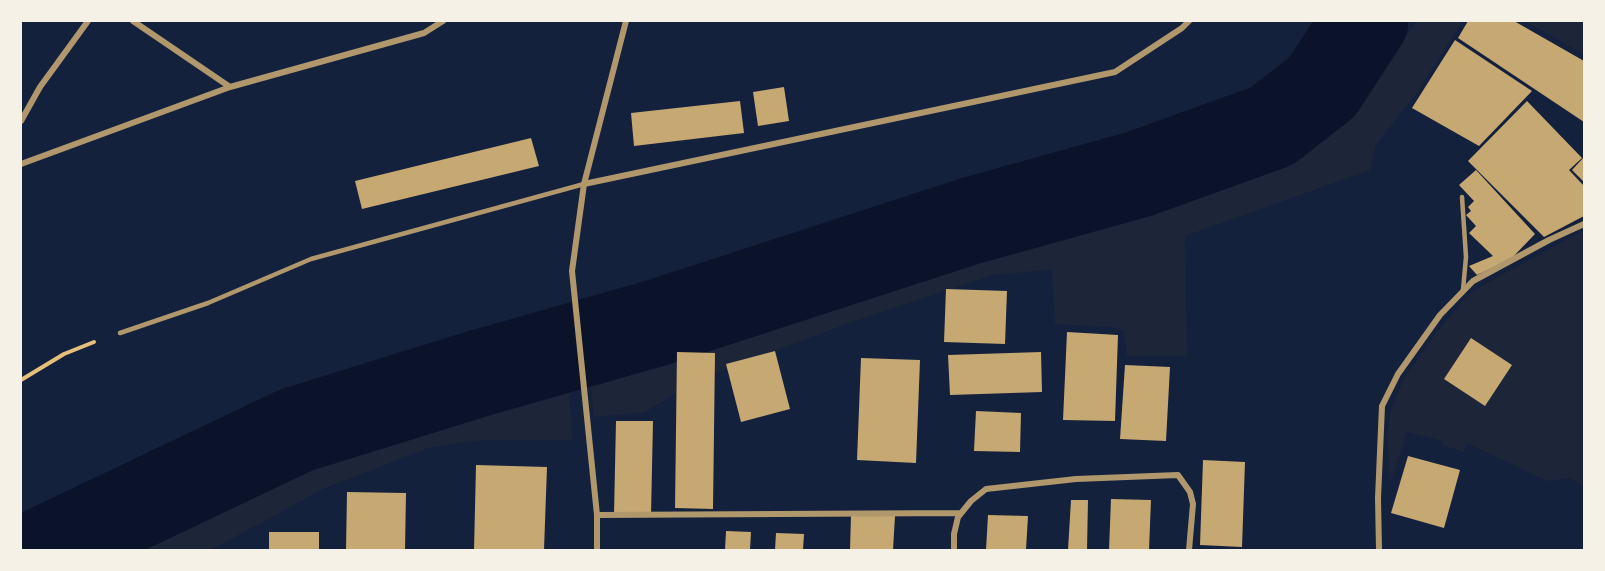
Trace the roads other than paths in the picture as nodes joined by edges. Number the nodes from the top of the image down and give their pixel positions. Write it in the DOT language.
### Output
graph roads {
  1 [pos="88,21"];
  2 [pos="133,21"];
  3 [pos="443,21"];
  4 [pos="626,21"];
  5 [pos="1189,21"];
  6 [pos="230,87"];
  7 [pos="21,121"];
  8 [pos="21,158"];
  9 [pos="21,164"];
  10 [pos="584,184"];
  11 [pos="1462,197"];
  12 [pos="1584,224"];
  13 [pos="1463,291"];
  14 [pos="120,333"];
  15 [pos="961,513"];
  16 [pos="597,515"];
  17 [pos="597,550"];
  18 [pos="954,550"];
  19 [pos="1189,550"];
  20 [pos="1379,550"];
  1 -- 7 [label="street"];
  2 -- 6 [label="street"];
  3 -- 6 [label="street"];
  4 -- 10 [label="street"];
  5 -- 10 [label="street"];
  6 -- 9 [label="street"];
  8 -- 9 [label="street"];
  10 -- 14 [label="lane"];
  10 -- 16 [label="street"];
  11 -- 13 [label="lane"];
  12 -- 13 [label="street"];
  13 -- 20 [label="street"];
  15 -- 16 [label="street"];
  15 -- 18 [label="street"];
  15 -- 19 [label="street"];
  16 -- 17 [label="street"];
}
